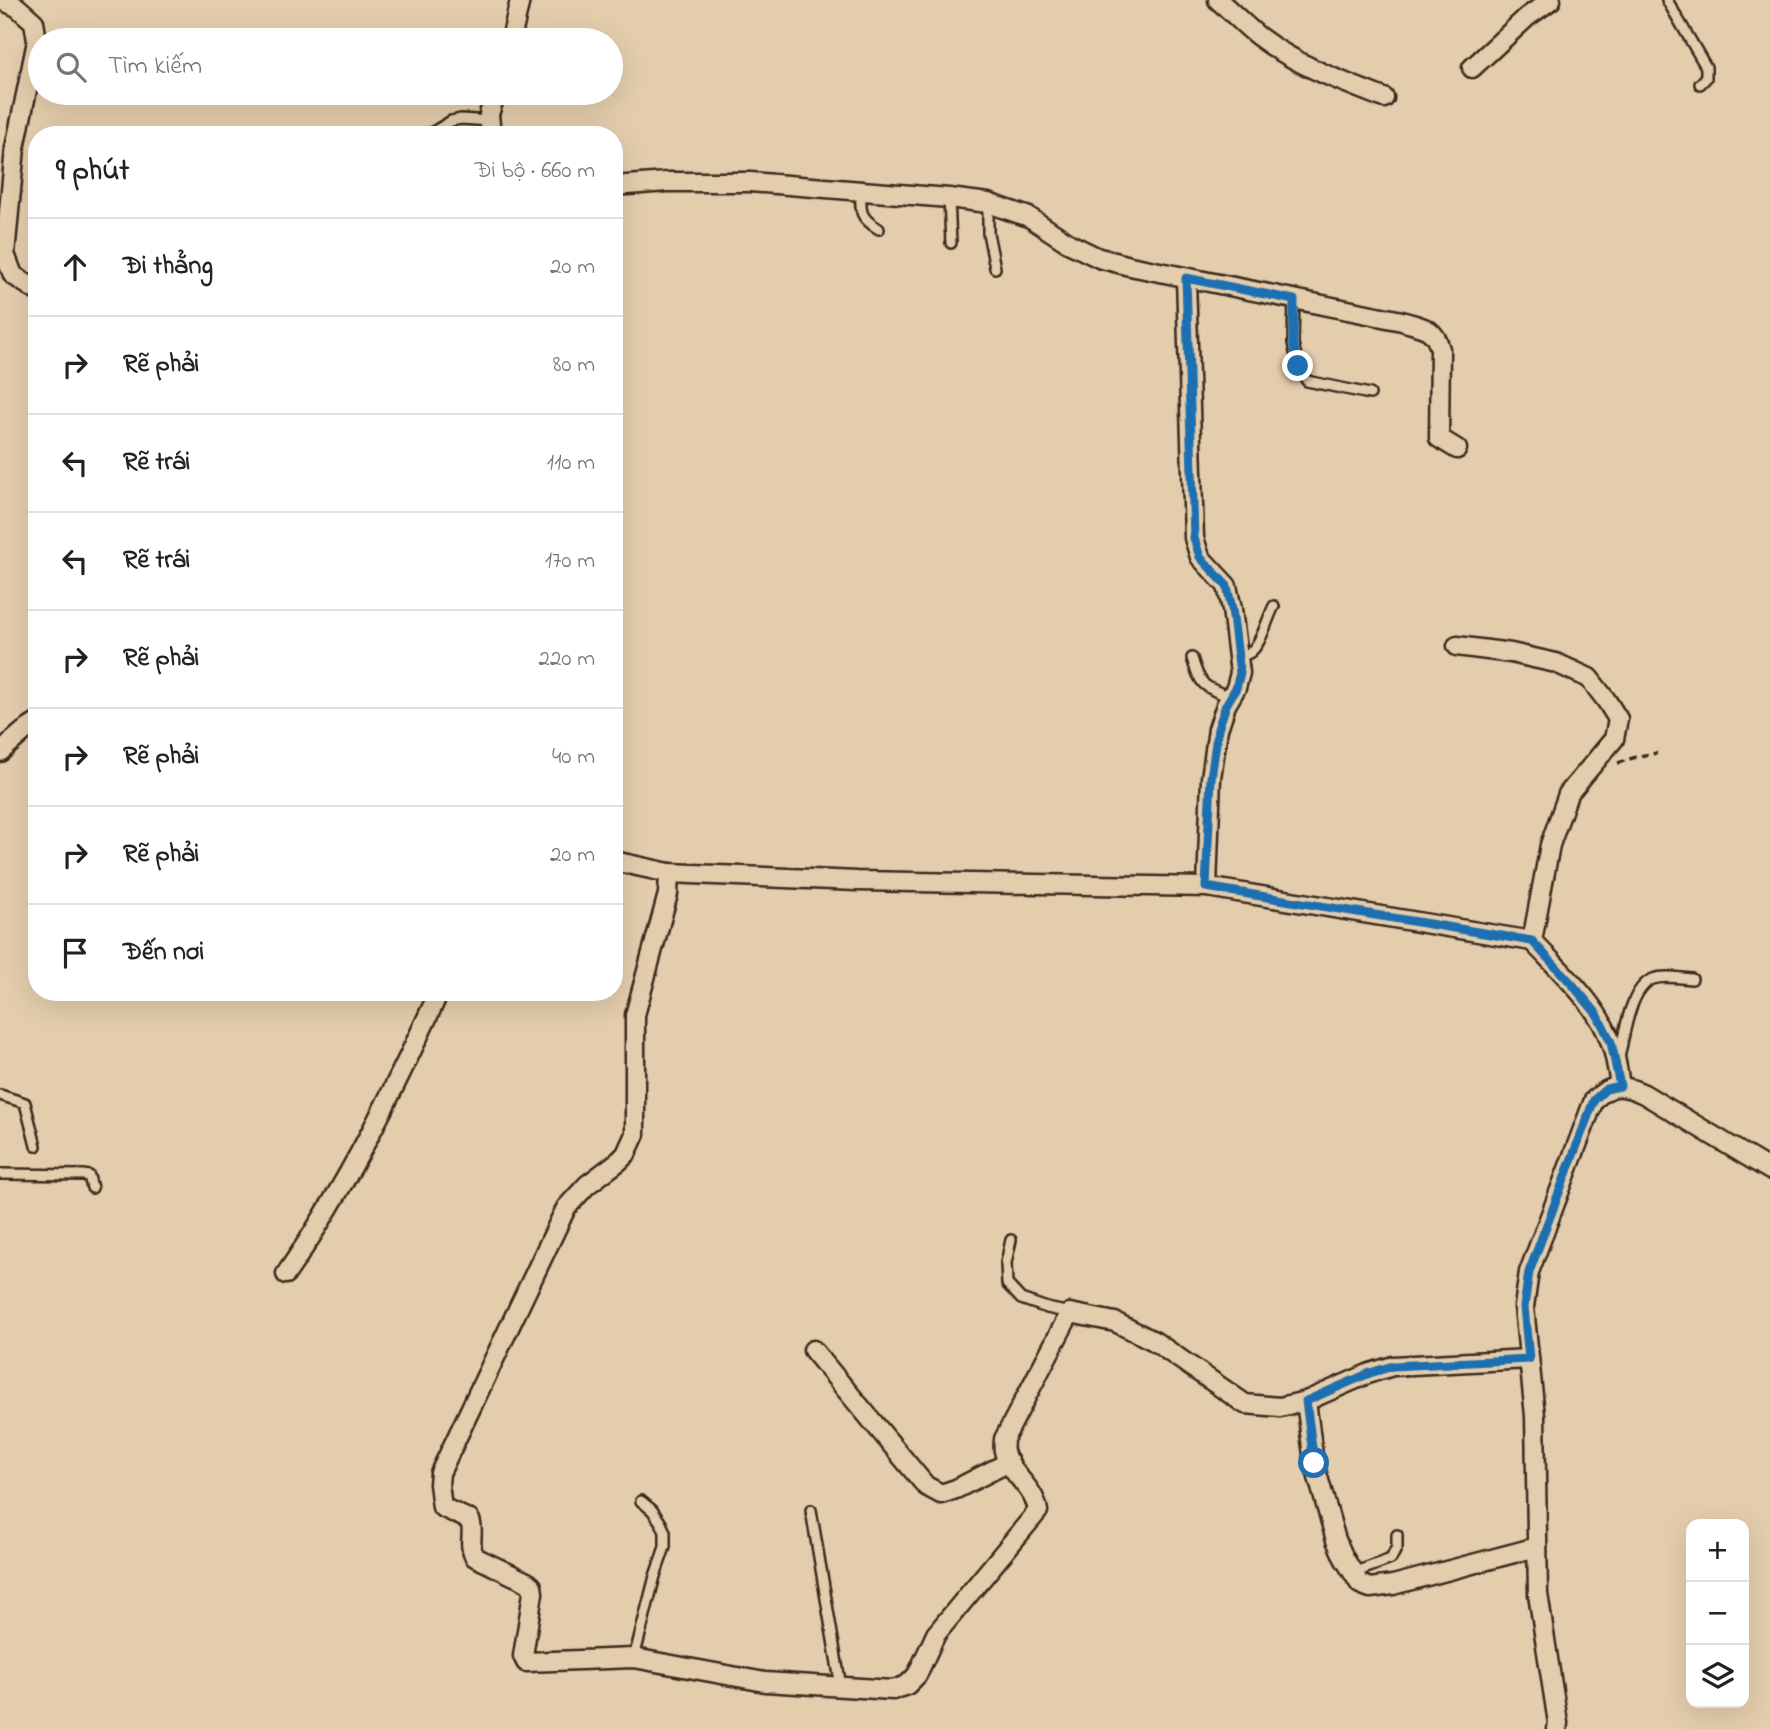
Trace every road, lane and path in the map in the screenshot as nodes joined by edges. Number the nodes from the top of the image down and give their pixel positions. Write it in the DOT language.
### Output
graph roads {
  1 [pos="2,0"];
  2 [pos="520,0"];
  3 [pos="1218,0"];
  4 [pos="1551,0"];
  5 [pos="1667,0"];
  6 [pos="35,28"];
  7 [pos="514,28"];
  8 [pos="1472,68"];
  9 [pos="1700,84"];
  10 [pos="28,85"];
  11 [pos="1384,98"];
  12 [pos="492,105"];
  13 [pos="443,126"];
  14 [pos="484,126"];
  15 [pos="490,126"];
  16 [pos="623,185"];
  17 [pos="861,191"];
  18 [pos="949,198"];
  19 [pos="988,203"];
  20 [pos="879,229"];
  21 [pos="951,243"];
  22 [pos="995,268"];
  23 [pos="1186,278"];
  24 [pos="28,285"];
  25 [pos="1294,300"];
  26 [pos="1370,394"];
  27 [pos="1457,449"];
  28 [pos="1274,606"];
  29 [pos="1457,646"];
  30 [pos="1192,658"];
  31 [pos="1238,658"];
  32 [pos="1231,697"];
  33 [pos="28,729"];
  34 [pos="0,752"];
  35 [pos="623,863"];
  36 [pos="669,873"];
  37 [pos="1206,887"];
  38 [pos="1532,941"];
  39 [pos="1692,979"];
  40 [pos="435,1001"];
  41 [pos="1617,1066"];
  42 [pos="1620,1086"];
  43 [pos="0,1095"];
  44 [pos="36,1146"];
  45 [pos="1770,1170"];
  46 [pos="0,1174"];
  47 [pos="92,1188"];
  48 [pos="1011,1240"];
  49 [pos="286,1275"];
  50 [pos="1070,1313"];
  51 [pos="813,1350"];
  52 [pos="1529,1359"];
  53 [pos="1306,1401"];
  54 [pos="1009,1462"];
  55 [pos="641,1502"];
  56 [pos="811,1510"];
  57 [pos="1397,1535"];
  58 [pos="1537,1547"];
  59 [pos="1353,1573"];
  60 [pos="634,1658"];
  61 [pos="841,1687"];
  62 [pos="1557,1729"];
  1 -- 6 [label="street"];
  2 -- 7 [label="street"];
  3 -- 11 [label="street"];
  4 -- 8 [label="street"];
  5 -- 9 [label="lane"];
  10 -- 24 [label="street"];
  12 -- 15 [label="street"];
  13 -- 14 [label="lane"];
  16 -- 17 [label="street"];
  17 -- 18 [label="street"];
  17 -- 20 [label="lane"];
  18 -- 19 [label="street"];
  18 -- 21 [label="lane"];
  19 -- 22 [label="lane"];
  19 -- 23 [label="street"];
  23 -- 25 [label="street"];
  23 -- 31 [label="street"];
  25 -- 26 [label="lane"];
  25 -- 27 [label="street"];
  28 -- 31 [label="lane"];
  29 -- 38 [label="street"];
  30 -- 32 [label="lane"];
  31 -- 32 [label="street"];
  32 -- 37 [label="street"];
  33 -- 34 [label="street"];
  35 -- 36 [label="street"];
  36 -- 37 [label="street"];
  36 -- 60 [label="street"];
  37 -- 38 [label="street"];
  38 -- 41 [label="street"];
  39 -- 41 [label="lane"];
  40 -- 49 [label="street"];
  41 -- 42 [label="street"];
  42 -- 45 [label="street"];
  42 -- 52 [label="street"];
  43 -- 44 [label="lane"];
  46 -- 47 [label="lane"];
  48 -- 50 [label="lane"];
  50 -- 53 [label="street"];
  50 -- 54 [label="street"];
  51 -- 54 [label="street"];
  52 -- 53 [label="street"];
  52 -- 58 [label="street"];
  53 -- 59 [label="street"];
  54 -- 61 [label="street"];
  55 -- 60 [label="lane"];
  56 -- 61 [label="lane"];
  57 -- 59 [label="lane"];
  58 -- 59 [label="street"];
  58 -- 62 [label="street"];
  60 -- 61 [label="street"];
}
